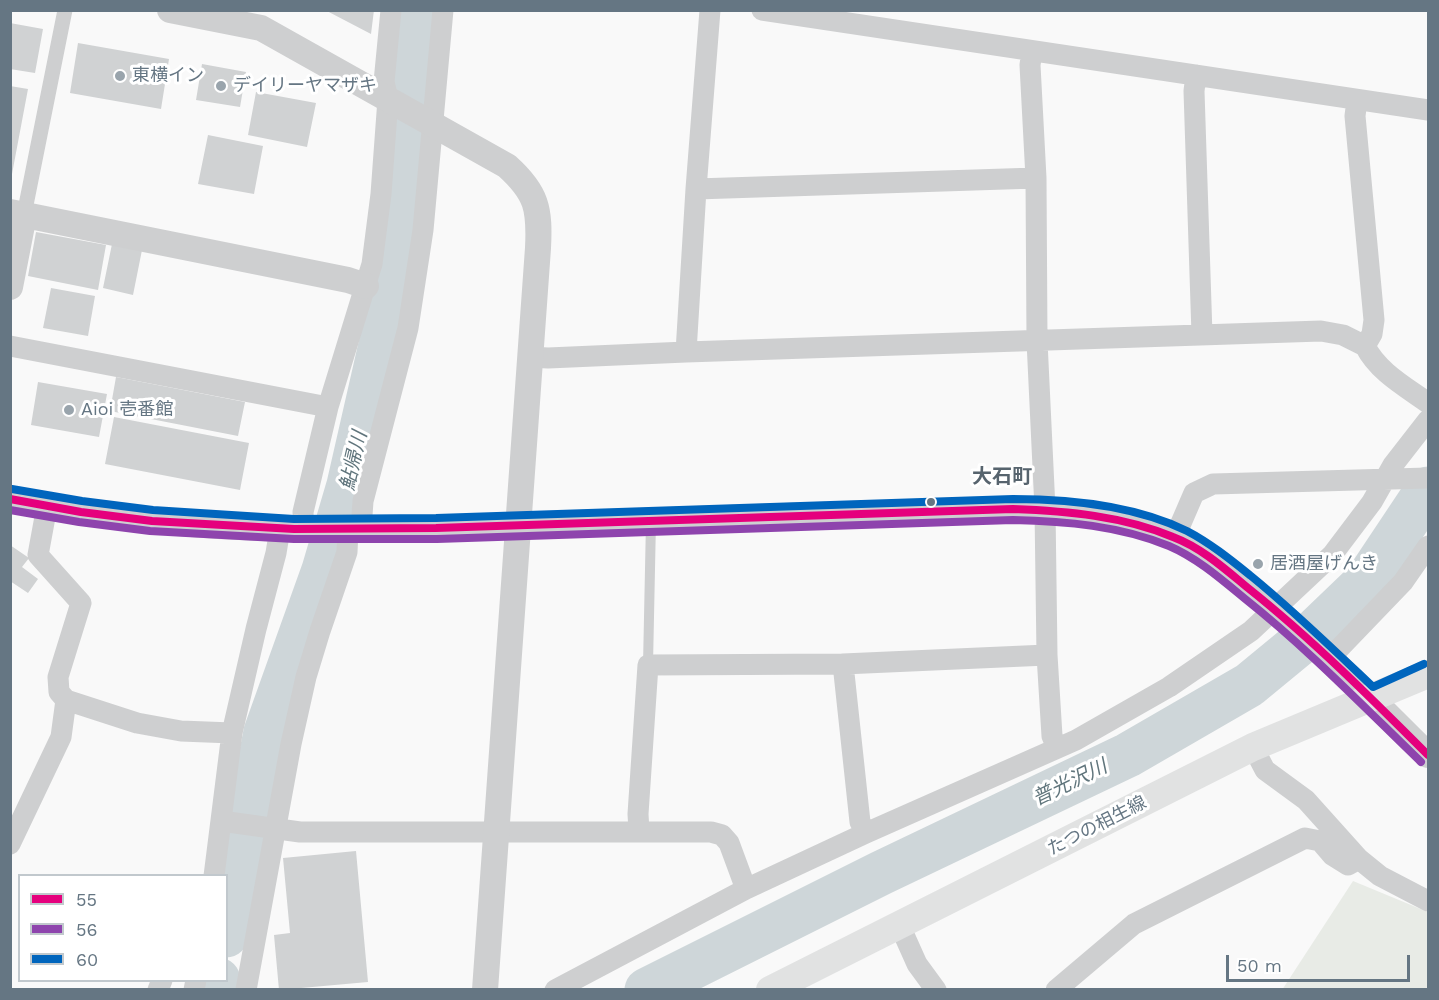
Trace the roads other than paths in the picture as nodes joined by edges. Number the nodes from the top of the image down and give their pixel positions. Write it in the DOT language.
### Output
graph roads {
  1 [pos="66,10"];
  2 [pos="170,10"];
  3 [pos="391,10"];
  4 [pos="443,10"];
  5 [pos="711,10"];
  6 [pos="762,10"];
  7 [pos="1032,51"];
  8 [pos="1196,75"];
  9 [pos="1357,100"];
  10 [pos="390,101"];
  11 [pos="1428,110"];
  12 [pos="429,124"];
  13 [pos="1036,178"];
  14 [pos="696,189"];
  15 [pos="17,213"];
  16 [pos="10,286"];
  17 [pos="366,286"];
  18 [pos="1202,334"];
  19 [pos="1038,341"];
  20 [pos="10,346"];
  21 [pos="1365,346"];
  22 [pos="686,352"];
  23 [pos="530,357"];
  24 [pos="1428,403"];
  25 [pos="328,407"];
  26 [pos="1428,420"];
  27 [pos="1428,478"];
  28 [pos="1393,479"];
  29 [pos="10,499"];
  30 [pos="47,506"];
  31 [pos="1045,509"];
  32 [pos="651,521"];
  33 [pos="517,526"];
  34 [pos="300,530"];
  35 [pos="350,530"];
  36 [pos="1175,537"];
  37 [pos="1428,546"];
  38 [pos="1275,609"];
  39 [pos="1047,655"];
  40 [pos="1329,659"];
  41 [pos="843,664"];
  42 [pos="648,665"];
  43 [pos="1428,674"];
  44 [pos="1371,699"];
  45 [pos="66,700"];
  46 [pos="232,734"];
  47 [pos="1253,747"];
  48 [pos="1058,748"];
  49 [pos="1428,755"];
  50 [pos="226,821"];
  51 [pos="271,828"];
  52 [pos="639,831"];
  53 [pos="496,832"];
  54 [pos="866,833"];
  55 [pos="10,844"];
  56 [pos="1359,859"];
  57 [pos="214,874"];
  58 [pos="746,889"];
  59 [pos="1428,901"];
  60 [pos="900,926"];
  61 [pos="246,990"];
  62 [pos="485,990"];
  63 [pos="555,990"];
  64 [pos="770,990"];
  65 [pos="936,990"];
  66 [pos="1056,990"];
  1 -- 15 [label="street"];
  2 -- 10 [label="street"];
  3 -- 10 [label="street"];
  4 -- 12 [label="street"];
  5 -- 14 [label="street"];
  6 -- 7 [label="street"];
  7 -- 8 [label="street"];
  7 -- 13 [label="street"];
  8 -- 9 [label="street"];
  8 -- 18 [label="street"];
  9 -- 11 [label="street"];
  9 -- 21 [label="street"];
  10 -- 12 [label="street"];
  10 -- 17 [label="street"];
  12 -- 23 [label="street"];
  12 -- 35 [label="street"];
  13 -- 14 [label="street"];
  13 -- 19 [label="street"];
  14 -- 22 [label="street"];
  15 -- 16 [label="street"];
  15 -- 17 [label="street"];
  17 -- 25 [label="street"];
  18 -- 19 [label="street"];
  18 -- 21 [label="street"];
  19 -- 22 [label="street"];
  19 -- 31 [label="street"];
  20 -- 25 [label="street"];
  21 -- 24 [label="street"];
  22 -- 23 [label="street"];
  23 -- 33 [label="street"];
  25 -- 34 [label="street"];
  26 -- 28 [label="street"];
  27 -- 28 [label="street"];
  28 -- 36 [label="street"];
  28 -- 38 [label="street"];
  29 -- 30 [label="street"];
  30 -- 34 [label="street"];
  30 -- 45 [label="street"];
  31 -- 32 [label="street"];
  31 -- 36 [label="street"];
  31 -- 39 [label="street"];
  32 -- 33 [label="street"];
  32 -- 42 [label="lane"];
  33 -- 35 [label="street"];
  33 -- 53 [label="street"];
  34 -- 35 [label="street"];
  34 -- 46 [label="street"];
  35 -- 51 [label="street"];
  36 -- 38 [label="street"];
  37 -- 40 [label="street"];
  38 -- 40 [label="street"];
  38 -- 48 [label="street"];
  39 -- 41 [label="street"];
  39 -- 48 [label="street"];
  40 -- 44 [label="street"];
  41 -- 42 [label="street"];
  41 -- 54 [label="street"];
  42 -- 52 [label="street"];
  43 -- 44 [label="main road, たつの相生線"];
  44 -- 47 [label="main road, たつの相生線"];
  44 -- 49 [label="street"];
  45 -- 46 [label="street"];
  45 -- 55 [label="street"];
  46 -- 50 [label="street"];
  47 -- 56 [label="street"];
  47 -- 60 [label="main road, たつの相生線"];
  48 -- 54 [label="street"];
  50 -- 51 [label="street"];
  50 -- 57 [label="street"];
  51 -- 53 [label="street"];
  51 -- 61 [label="street"];
  52 -- 53 [label="street"];
  52 -- 58 [label="street"];
  53 -- 62 [label="street"];
  54 -- 58 [label="street"];
  56 -- 59 [label="street"];
  56 -- 66 [label="street"];
  58 -- 63 [label="street"];
  60 -- 64 [label="main road, たつの相生線"];
  60 -- 65 [label="street"];
}
